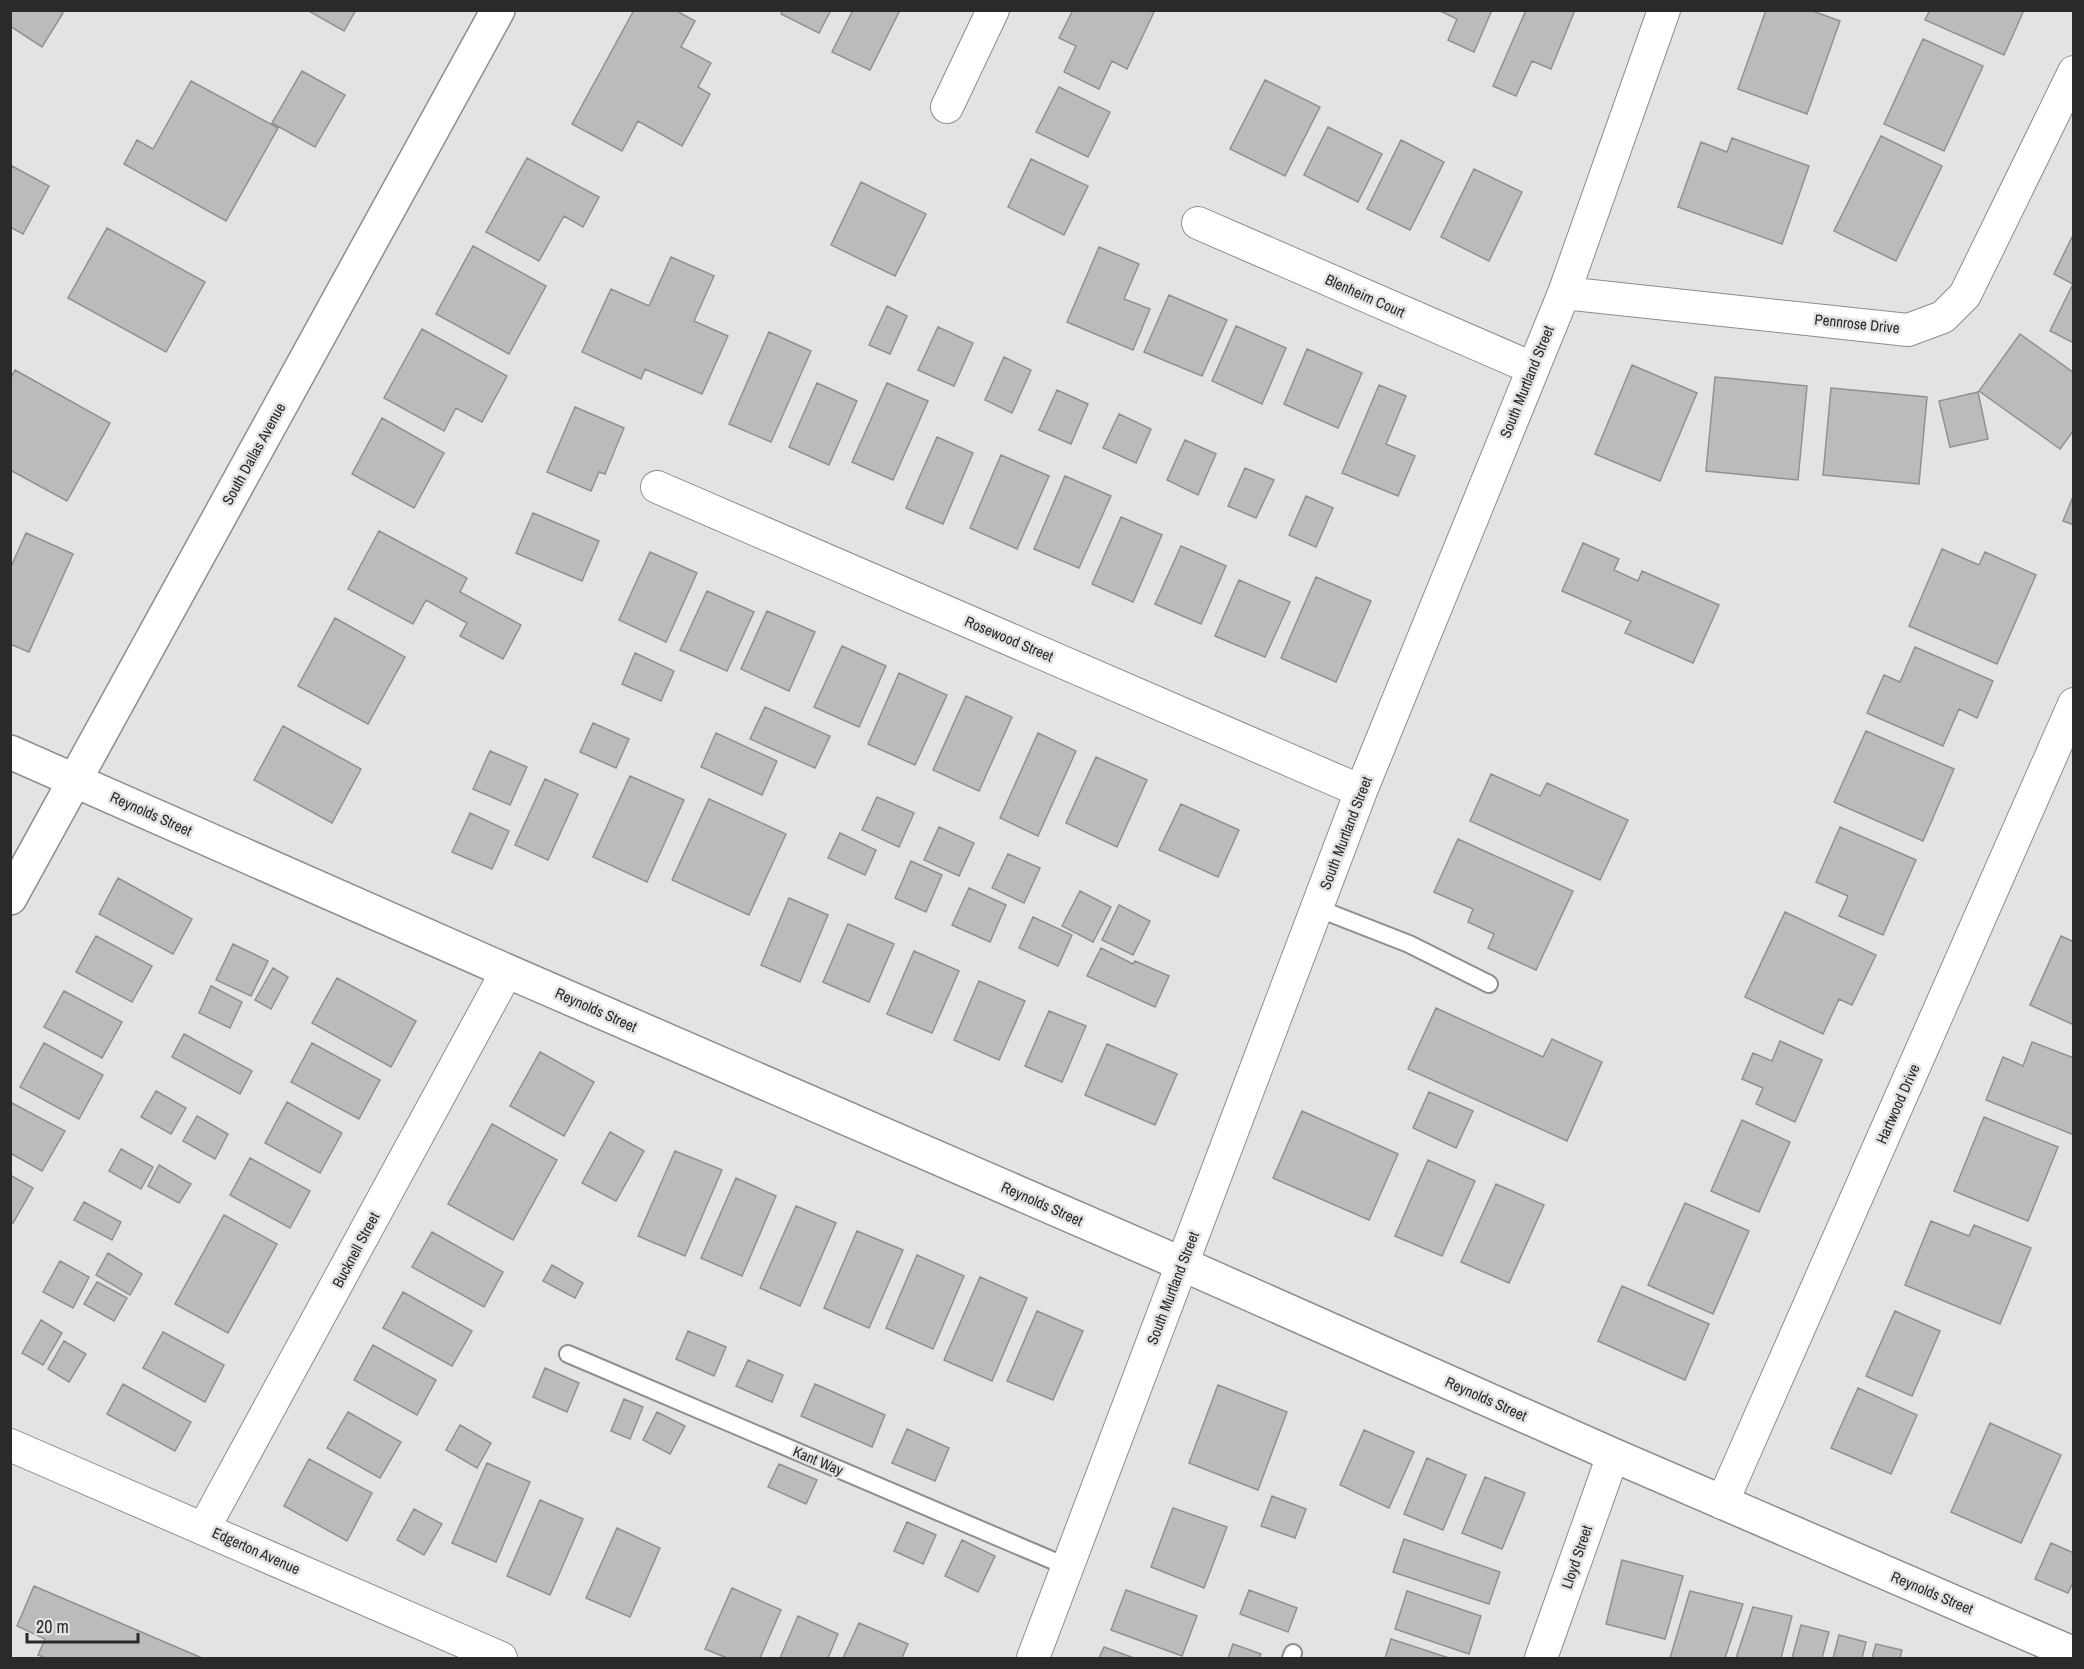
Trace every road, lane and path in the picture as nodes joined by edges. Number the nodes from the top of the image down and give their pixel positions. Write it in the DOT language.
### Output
graph roads {
  1 [pos="498,10"];
  2 [pos="993,10"];
  3 [pos="1664,10"];
  4 [pos="2073,72"];
  5 [pos="947,107"];
  6 [pos="1198,223"];
  7 [pos="1564,293"];
  8 [pos="1532,368"];
  9 [pos="657,487"];
  10 [pos="2073,704"];
  11 [pos="10,752"];
  12 [pos="75,780"];
  13 [pos="1361,791"];
  14 [pos="10,898"];
  15 [pos="1317,908"];
  16 [pos="507,971"];
  17 [pos="1490,984"];
  18 [pos="1182,1264"];
  19 [pos="568,1354"];
  20 [pos="10,1445"];
  21 [pos="1613,1455"];
  22 [pos="1722,1503"];
  23 [pos="204,1528"];
  24 [pos="1068,1567"];
  25 [pos="2073,1653"];
  26 [pos="501,1659"];
  27 [pos="1033,1659"];
  28 [pos="1541,1659"];
  1 -- 12 [label="street, South Dallas Avenue"];
  2 -- 5 [label="street"];
  3 -- 7 [label="street, South Murtland Street"];
  4 -- 7 [label="street, Pennrose Drive"];
  6 -- 8 [label="street, Blenheim Court"];
  7 -- 8 [label="street, South Murtland Street"];
  8 -- 13 [label="street, South Murtland Street"];
  9 -- 13 [label="street, Rosewood Street"];
  10 -- 22 [label="street, Hartwood Drive"];
  11 -- 12 [label="street, Reynolds Street"];
  12 -- 14 [label="street, South Dallas Avenue"];
  12 -- 16 [label="street, Reynolds Street"];
  13 -- 15 [label="street, South Murtland Street"];
  15 -- 17 [label="lane"];
  15 -- 18 [label="street, South Murtland Street"];
  16 -- 18 [label="street, Reynolds Street"];
  16 -- 23 [label="street, Bucknell Street"];
  18 -- 21 [label="street, Reynolds Street"];
  18 -- 24 [label="street, South Murtland Street"];
  19 -- 24 [label="lane, Kant Way"];
  20 -- 23 [label="street, Edgerton Avenue"];
  21 -- 22 [label="street, Reynolds Street"];
  21 -- 28 [label="street, Lloyd Street"];
  22 -- 25 [label="street, Reynolds Street"];
  23 -- 26 [label="street, Edgerton Avenue"];
  24 -- 27 [label="street, South Murtland Street"];
}
